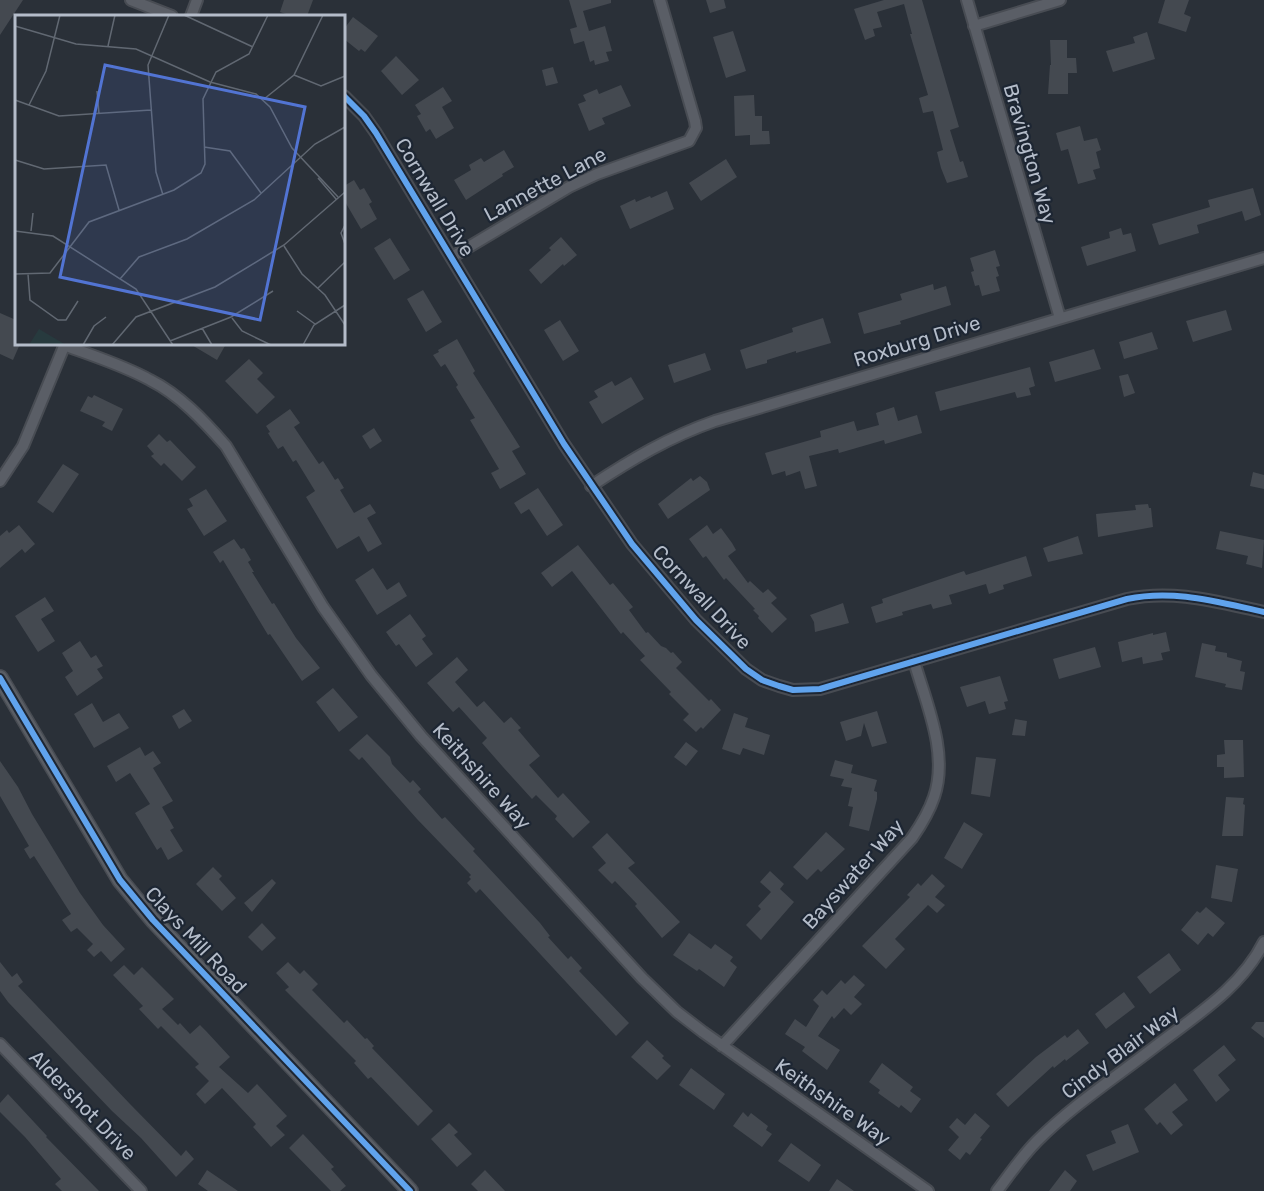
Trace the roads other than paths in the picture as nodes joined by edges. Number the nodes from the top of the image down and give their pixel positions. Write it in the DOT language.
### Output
graph roads {
  1 [pos="131,0"];
  2 [pos="197,0"];
  3 [pos="660,0"];
  4 [pos="967,0"];
  5 [pos="1060,0"];
  6 [pos="169,15"];
  7 [pos="191,15"];
  8 [pos="974,26"];
  9 [pos="345,97"];
  10 [pos="452,257"];
  11 [pos="1264,258"];
  12 [pos="1060,318"];
  13 [pos="65,345"];
  14 [pos="67,345"];
  15 [pos="0,482"];
  16 [pos="591,486"];
  17 [pos="1264,612"];
  18 [pos="914,661"];
  19 [pos="0,678"];
  20 [pos="1263,946"];
  21 [pos="0,1044"];
  22 [pos="722,1046"];
  23 [pos="141,1191"];
  24 [pos="410,1191"];
  25 [pos="928,1191"];
  26 [pos="997,1191"];
  1 -- 6 [label="street"];
  2 -- 7 [label="street"];
  3 -- 10 [label="street, Lannette Lane"];
  4 -- 8 [label="street, Bravington Way"];
  5 -- 8 [label="street"];
  8 -- 12 [label="street, Bravington Way"];
  9 -- 10 [label="street, Cornwall Drive"];
  10 -- 16 [label="street, Cornwall Drive"];
  11 -- 12 [label="street, Roxburg Drive"];
  12 -- 16 [label="street, Roxburg Drive"];
  13 -- 15 [label="street"];
  14 -- 22 [label="street, Keithshire Way"];
  16 -- 18 [label="street, Cornwall Drive"];
  17 -- 18 [label="street, Cornwall Drive"];
  18 -- 22 [label="street, Bayswater Way"];
  19 -- 24 [label="main road, Clays Mill Road"];
  20 -- 26 [label="street, Cindy Blair Way"];
  21 -- 23 [label="street, Aldershot Drive"];
  22 -- 25 [label="street, Keithshire Way"];
}
